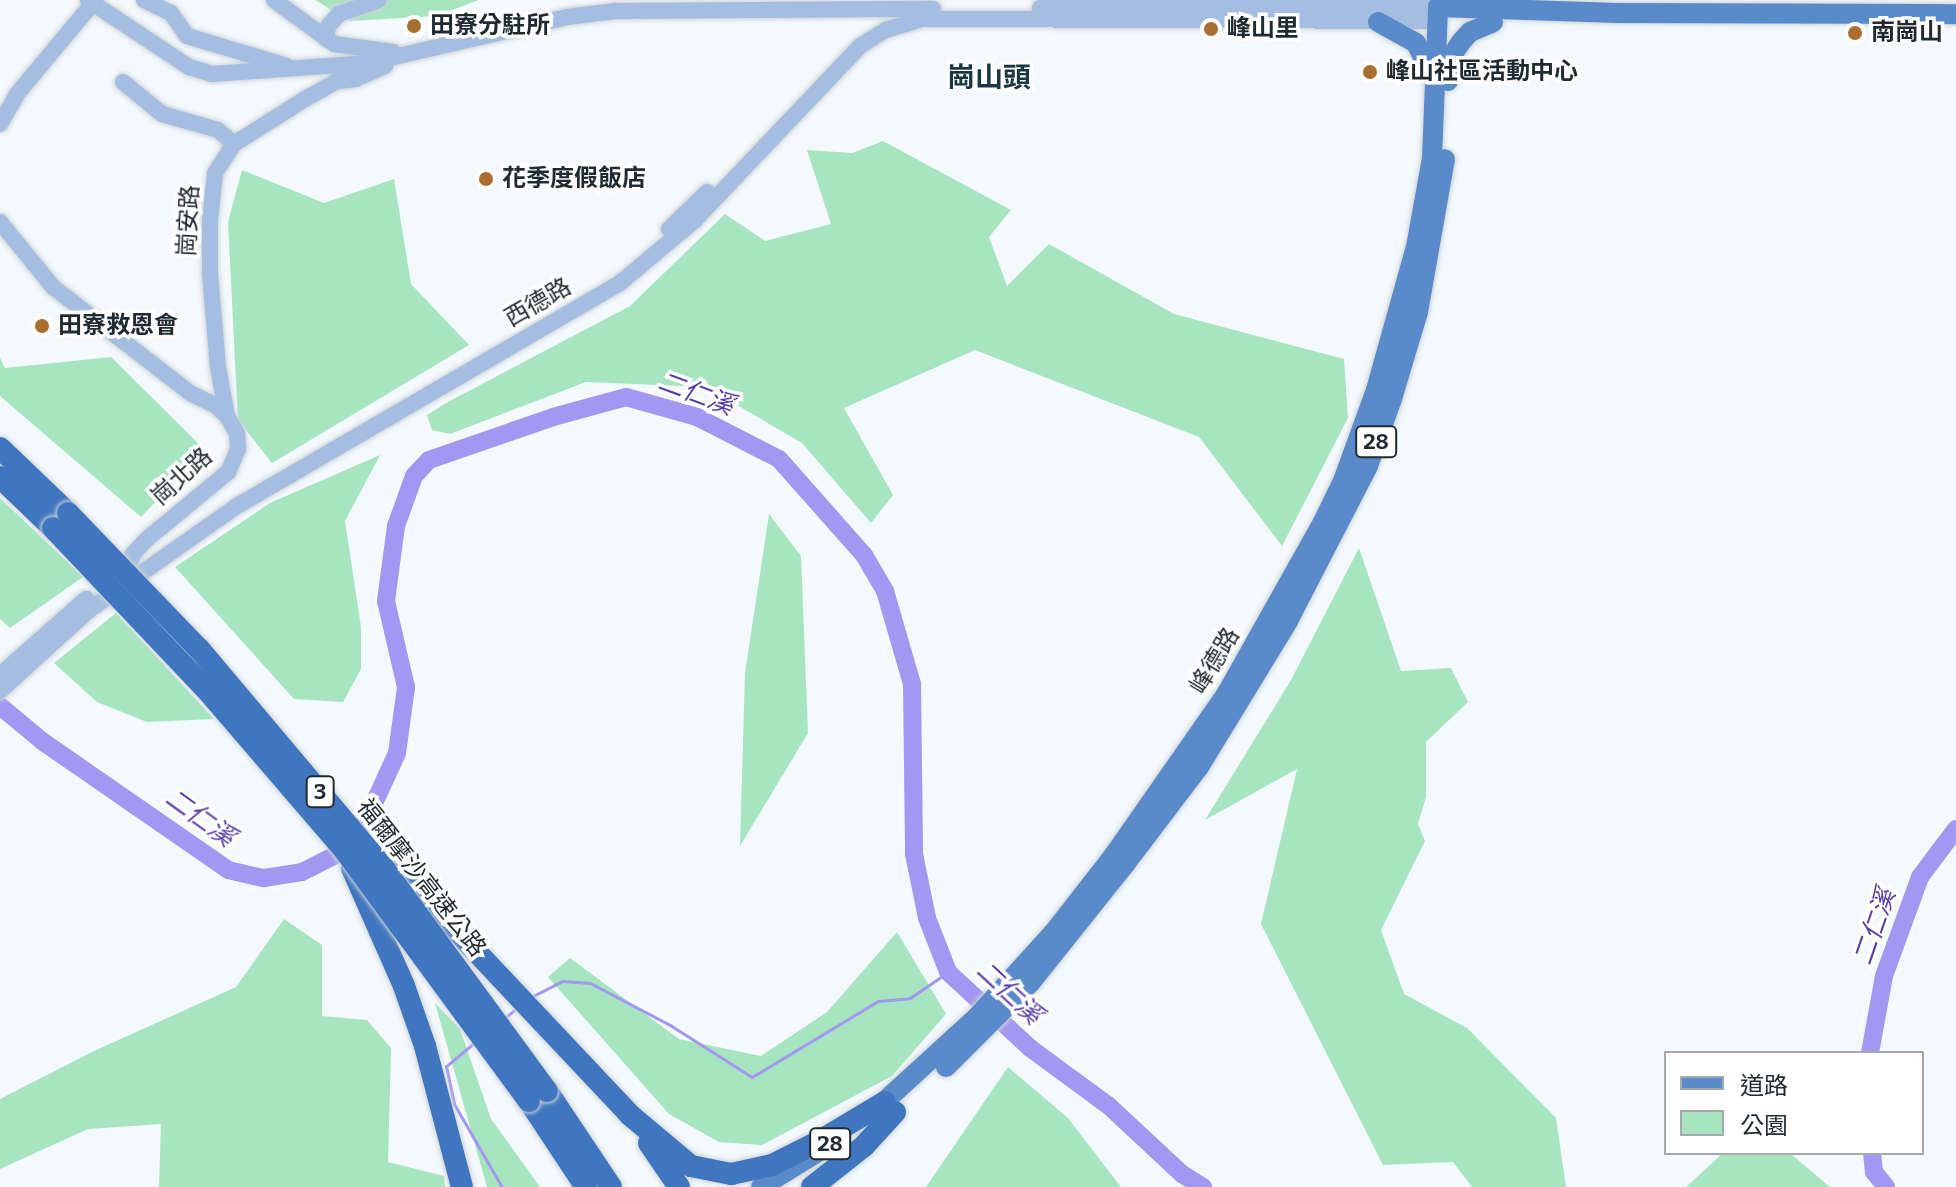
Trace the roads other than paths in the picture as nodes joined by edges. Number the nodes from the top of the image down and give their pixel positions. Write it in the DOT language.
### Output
graph roads {
  1 [pos="144,0"];
  2 [pos="274,0"];
  3 [pos="379,0"];
  4 [pos="90,2"];
  5 [pos="622,5"];
  6 [pos="904,11"];
  7 [pos="1445,14"];
  8 [pos="1956,14"];
  9 [pos="922,19"];
  10 [pos="1378,22"];
  11 [pos="1493,22"];
  12 [pos="1956,26"];
  13 [pos="325,38"];
  14 [pos="418,52"];
  15 [pos="296,69"];
  16 [pos="1441,81"];
  17 [pos="123,82"];
  18 [pos="0,124"];
  19 [pos="234,144"];
  20 [pos="0,222"];
  21 [pos="617,278"];
  22 [pos="227,416"];
  23 [pos="0,448"];
  24 [pos="0,477"];
  25 [pos="60,520"];
  26 [pos="131,571"];
  27 [pos="87,605"];
  28 [pos="0,675"];
  29 [pos="0,691"];
  30 [pos="346,852"];
  31 [pos="385,870"];
  32 [pos="538,1096"];
  33 [pos="894,1104"];
  34 [pos="630,1115"];
  35 [pos="462,1187"];
  36 [pos="586,1187"];
  37 [pos="611,1187"];
  38 [pos="679,1187"];
  39 [pos="761,1187"];
  40 [pos="787,1187"];
  41 [pos="812,1187"];
  1 -- 15 [label="street"];
  2 -- 13 [label="street, 崗安路"];
  3 -- 13 [label="street"];
  4 -- 15 [label="street, 崗安路"];
  4 -- 18 [label="street"];
  5 -- 6 [label="street, 崗安路"];
  5 -- 14 [label="street, 崗安路"];
  6 -- 7 [label="street, 崗安路"];
  6 -- 9 [label="street"];
  6 -- 21 [label="street, 西德路"];
  7 -- 8 [label="main road"];
  7 -- 10 [label="street"];
  7 -- 11 [label="main road"];
  7 -- 16 [label="main road, 峰德路 / 28"];
  9 -- 10 [label="street"];
  9 -- 21 [label="street, 西德路"];
  10 -- 16 [label="main road"];
  11 -- 12 [label="main road"];
  11 -- 16 [label="main road"];
  13 -- 14 [label="street, 崗安路"];
  14 -- 15 [label="street, 崗安路"];
  14 -- 19 [label="street, 崗安路"];
  16 -- 33 [label="main road, 峰德路 / 28"];
  17 -- 19 [label="street"];
  19 -- 22 [label="street, 崗安路"];
  20 -- 22 [label="street"];
  21 -- 26 [label="street, 西德路"];
  22 -- 26 [label="street, 崗北路"];
  23 -- 25 [label="highway, 福爾摩沙高速公路 / 3"];
  24 -- 25 [label="highway, 福爾摩沙高速公路 / 3"];
  25 -- 30 [label="highway, 福爾摩沙高速公路 / 3, bridge"];
  25 -- 31 [label="highway, 福爾摩沙高速公路 / 3, bridge"];
  26 -- 27 [label="street"];
  27 -- 28 [label="street"];
  27 -- 29 [label="street"];
  30 -- 32 [label="highway, 福爾摩沙高速公路 / 3, bridge"];
  30 -- 35 [label="highway, bridge"];
  31 -- 32 [label="highway, 福爾摩沙高速公路 / 3, bridge"];
  31 -- 34 [label="highway"];
  32 -- 36 [label="highway, 福爾摩沙高速公路 / 3"];
  32 -- 37 [label="highway, 福爾摩沙高速公路 / 3"];
  33 -- 34 [label="highway"];
  33 -- 39 [label="main road, 峰德路 / 28"];
  33 -- 40 [label="main road, 峰德路 / 28"];
  33 -- 41 [label="highway"];
  34 -- 38 [label="highway"];
}
